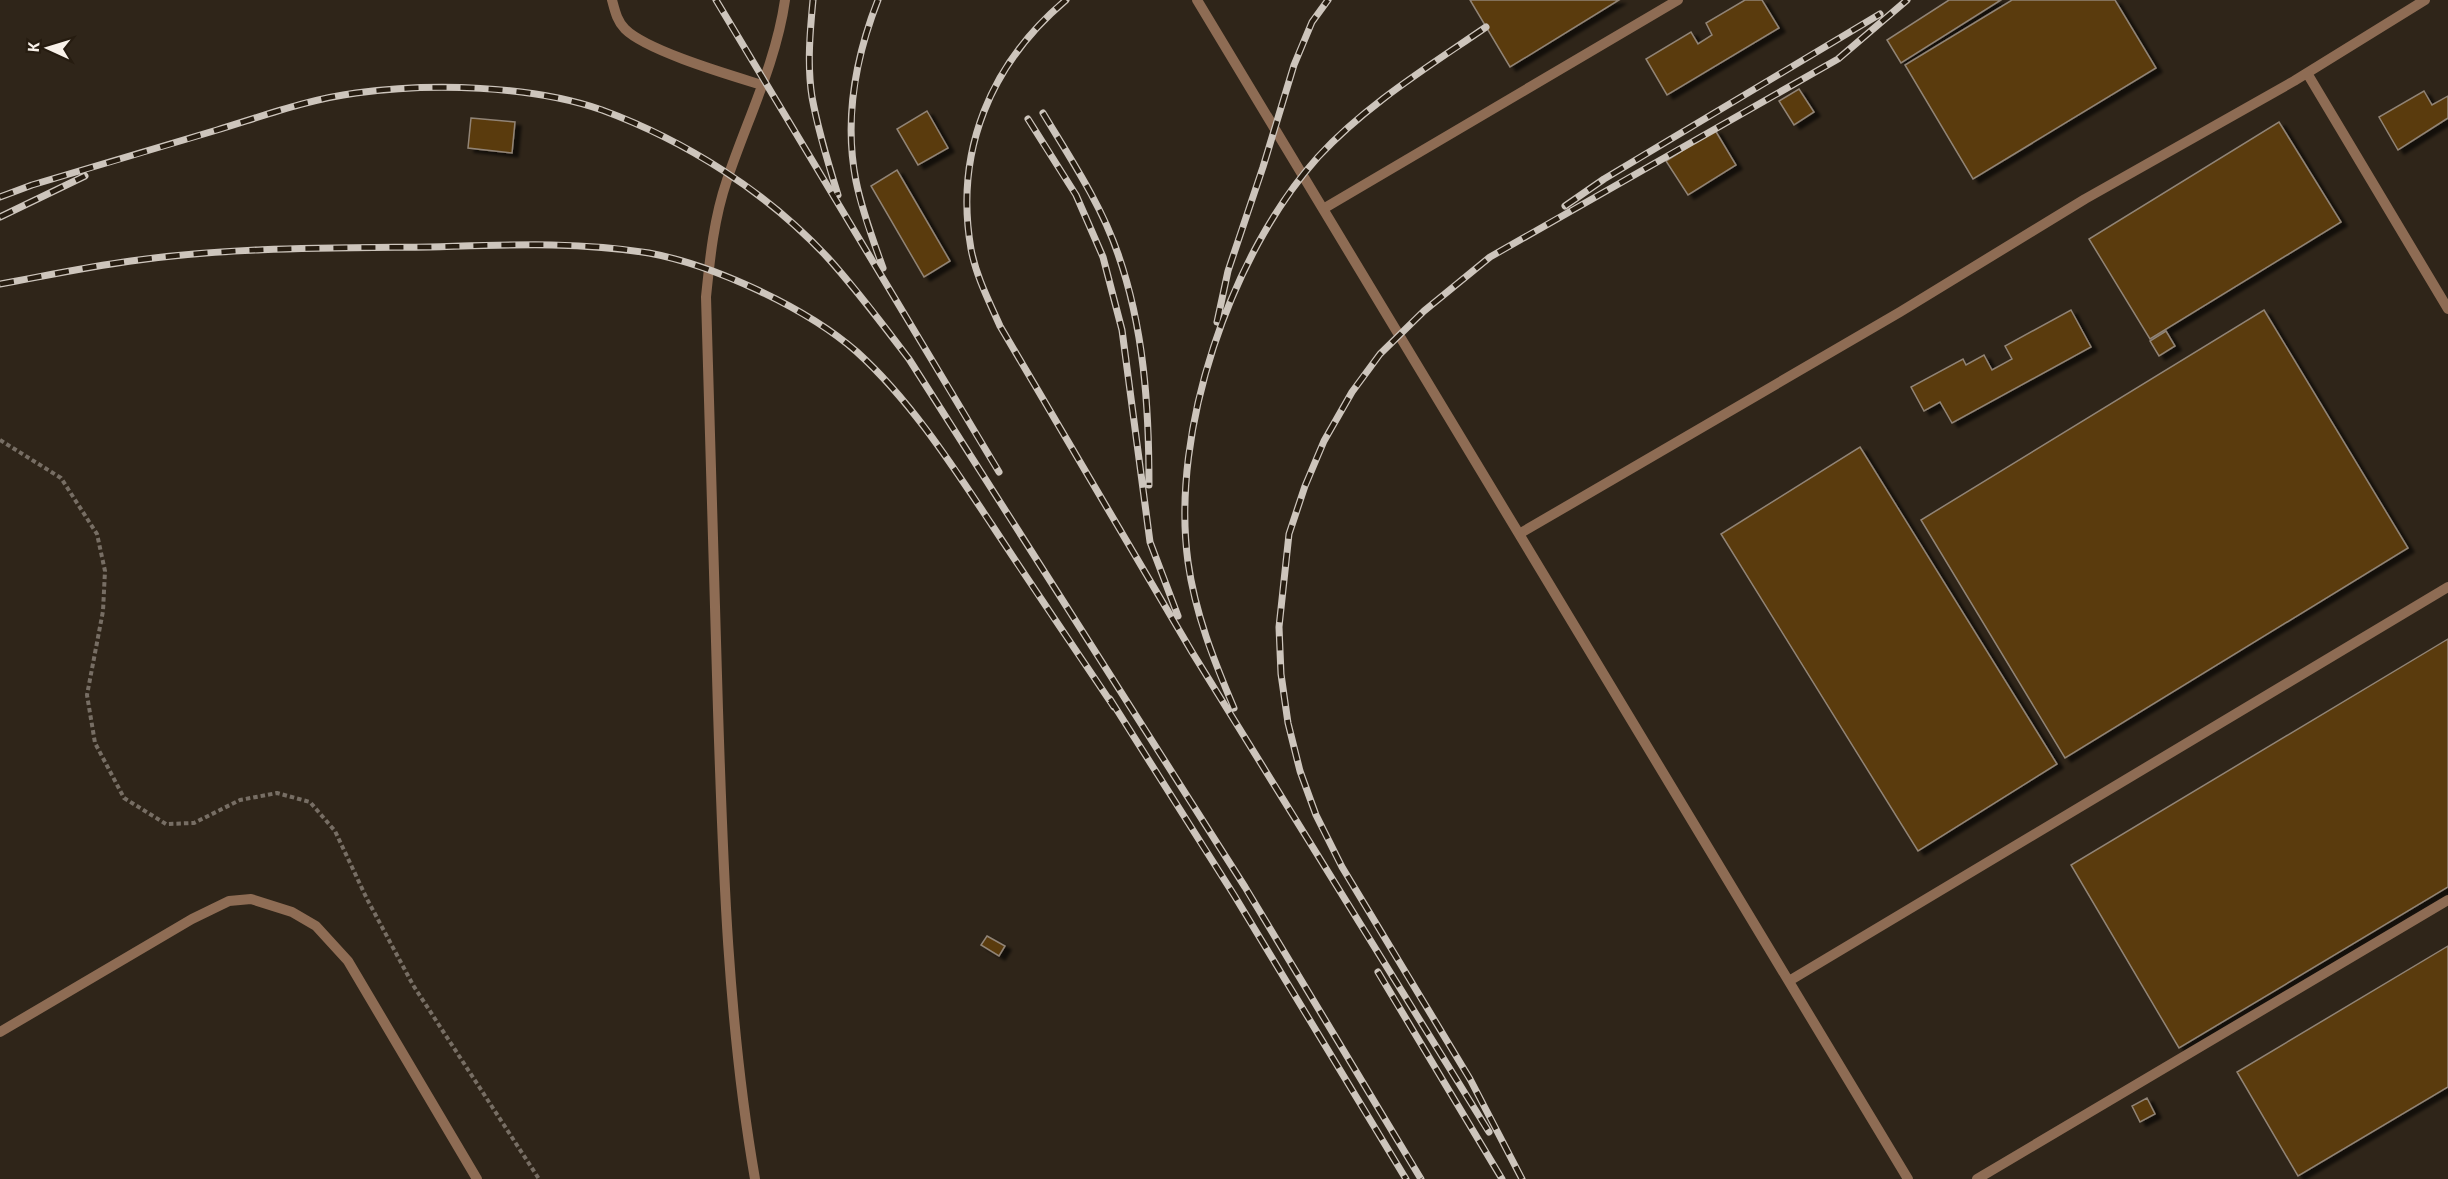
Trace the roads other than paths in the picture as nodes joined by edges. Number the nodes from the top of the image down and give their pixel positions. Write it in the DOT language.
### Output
graph roads {
  1 [pos="612,0"];
  2 [pos="785,0"];
  3 [pos="1197,0"];
  4 [pos="1678,0"];
  5 [pos="2425,0"];
  6 [pos="2307,73"];
  7 [pos="762,85"];
  8 [pos="1323,209"];
  9 [pos="2448,309"];
  10 [pos="1519,534"];
  11 [pos="2448,587"];
  12 [pos="2448,900"];
  13 [pos="1789,981"];
  14 [pos="0,1032"];
  15 [pos="477,1179"];
  16 [pos="755,1179"];
  17 [pos="1908,1179"];
  18 [pos="1977,1179"];
  1 -- 7 [label="lane"];
  2 -- 7 [label="lane"];
  3 -- 8 [label="lane"];
  4 -- 8 [label="lane"];
  5 -- 6 [label="lane"];
  6 -- 9 [label="lane"];
  6 -- 10 [label="lane"];
  7 -- 16 [label="lane"];
  8 -- 10 [label="lane"];
  10 -- 13 [label="lane"];
  11 -- 13 [label="lane"];
  12 -- 18 [label="lane"];
  13 -- 17 [label="lane"];
  14 -- 15 [label="lane"];
}
